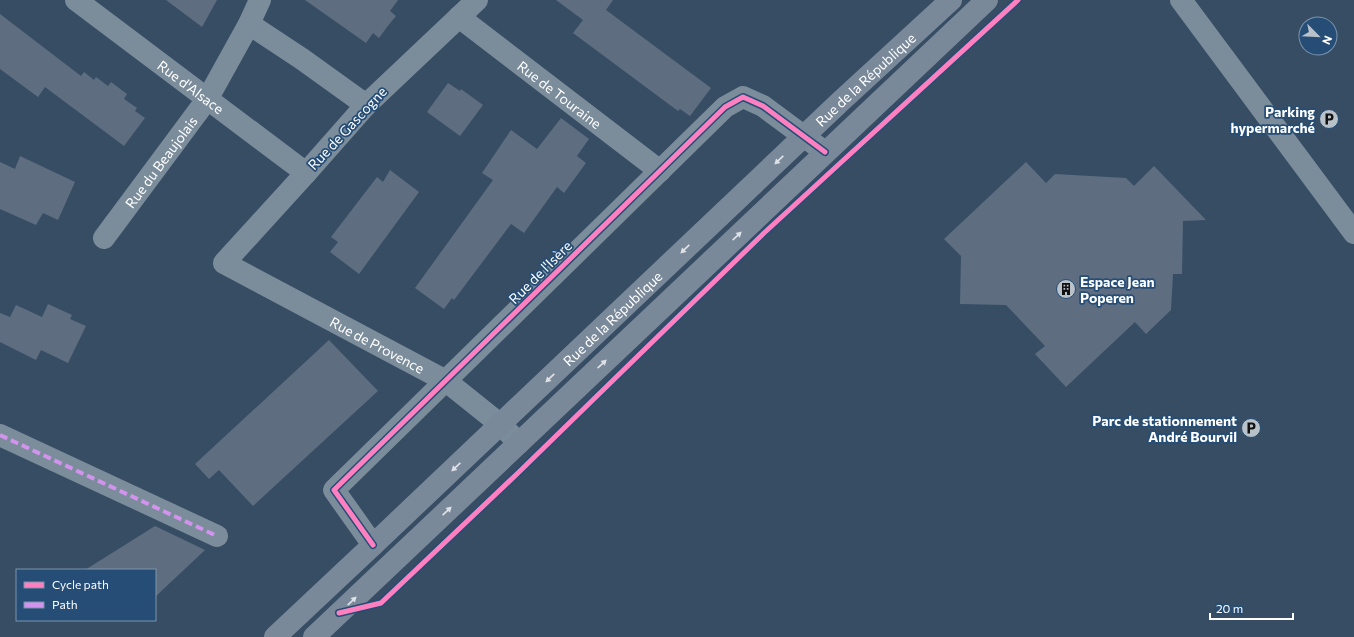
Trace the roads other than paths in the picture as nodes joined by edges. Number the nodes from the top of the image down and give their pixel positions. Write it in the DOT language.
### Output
graph roads {
  1 [pos="76,0"];
  2 [pos="260,0"];
  3 [pos="477,0"];
  4 [pos="951,0"];
  5 [pos="987,0"];
  6 [pos="1181,0"];
  7 [pos="459,17"];
  8 [pos="249,24"];
  9 [pos="208,98"];
  10 [pos="366,105"];
  11 [pos="804,136"];
  12 [pos="826,152"];
  13 [pos="660,171"];
  14 [pos="306,173"];
  15 [pos="1354,233"];
  16 [pos="104,238"];
  17 [pos="224,263"];
  18 [pos="446,382"];
  19 [pos="501,425"];
  20 [pos="0,435"];
  21 [pos="519,443"];
  22 [pos="217,536"];
  23 [pos="373,545"];
  24 [pos="275,637"];
  25 [pos="314,637"];
  1 -- 9 [label="street, Rue d'Alsace"];
  2 -- 8 [label="street, Rue du Beaujolais"];
  3 -- 7 [label="street, Rue de Gascogne"];
  4 -- 11 [label="main road, Rue de la République"];
  5 -- 12 [label="main road, Rue de la République"];
  6 -- 15 [label="street"];
  7 -- 10 [label="street, Rue de Gascogne"];
  7 -- 13 [label="street, Rue de Touraine"];
  8 -- 9 [label="street, Rue du Beaujolais"];
  8 -- 10 [label="street"];
  9 -- 14 [label="street, Rue d'Alsace"];
  9 -- 16 [label="street, Rue du Beaujolais"];
  10 -- 14 [label="street, Rue de Gascogne"];
  11 -- 12 [label="street, Rue de l'Isère"];
  11 -- 13 [label="street, Rue de l'Isère"];
  11 -- 19 [label="main road, Rue de la République, one-way"];
  21 -- 12 [label="main road, Rue de la République, one-way"];
  13 -- 18 [label="street, Rue de l'Isère"];
  14 -- 17 [label="street, Rue de Gascogne"];
  17 -- 18 [label="street, Rue de Provence"];
  18 -- 19 [label="street, Rue de Provence"];
  18 -- 23 [label="street, Rue de l'Isère"];
  19 -- 21 [label="street, Rue de Provence"];
  19 -- 23 [label="main road, Rue de la République, one-way"];
  20 -- 22 [label="street"];
  25 -- 21 [label="main road, Rue de la République, one-way"];
  23 -- 24 [label="main road, Rue de la République"];
}
